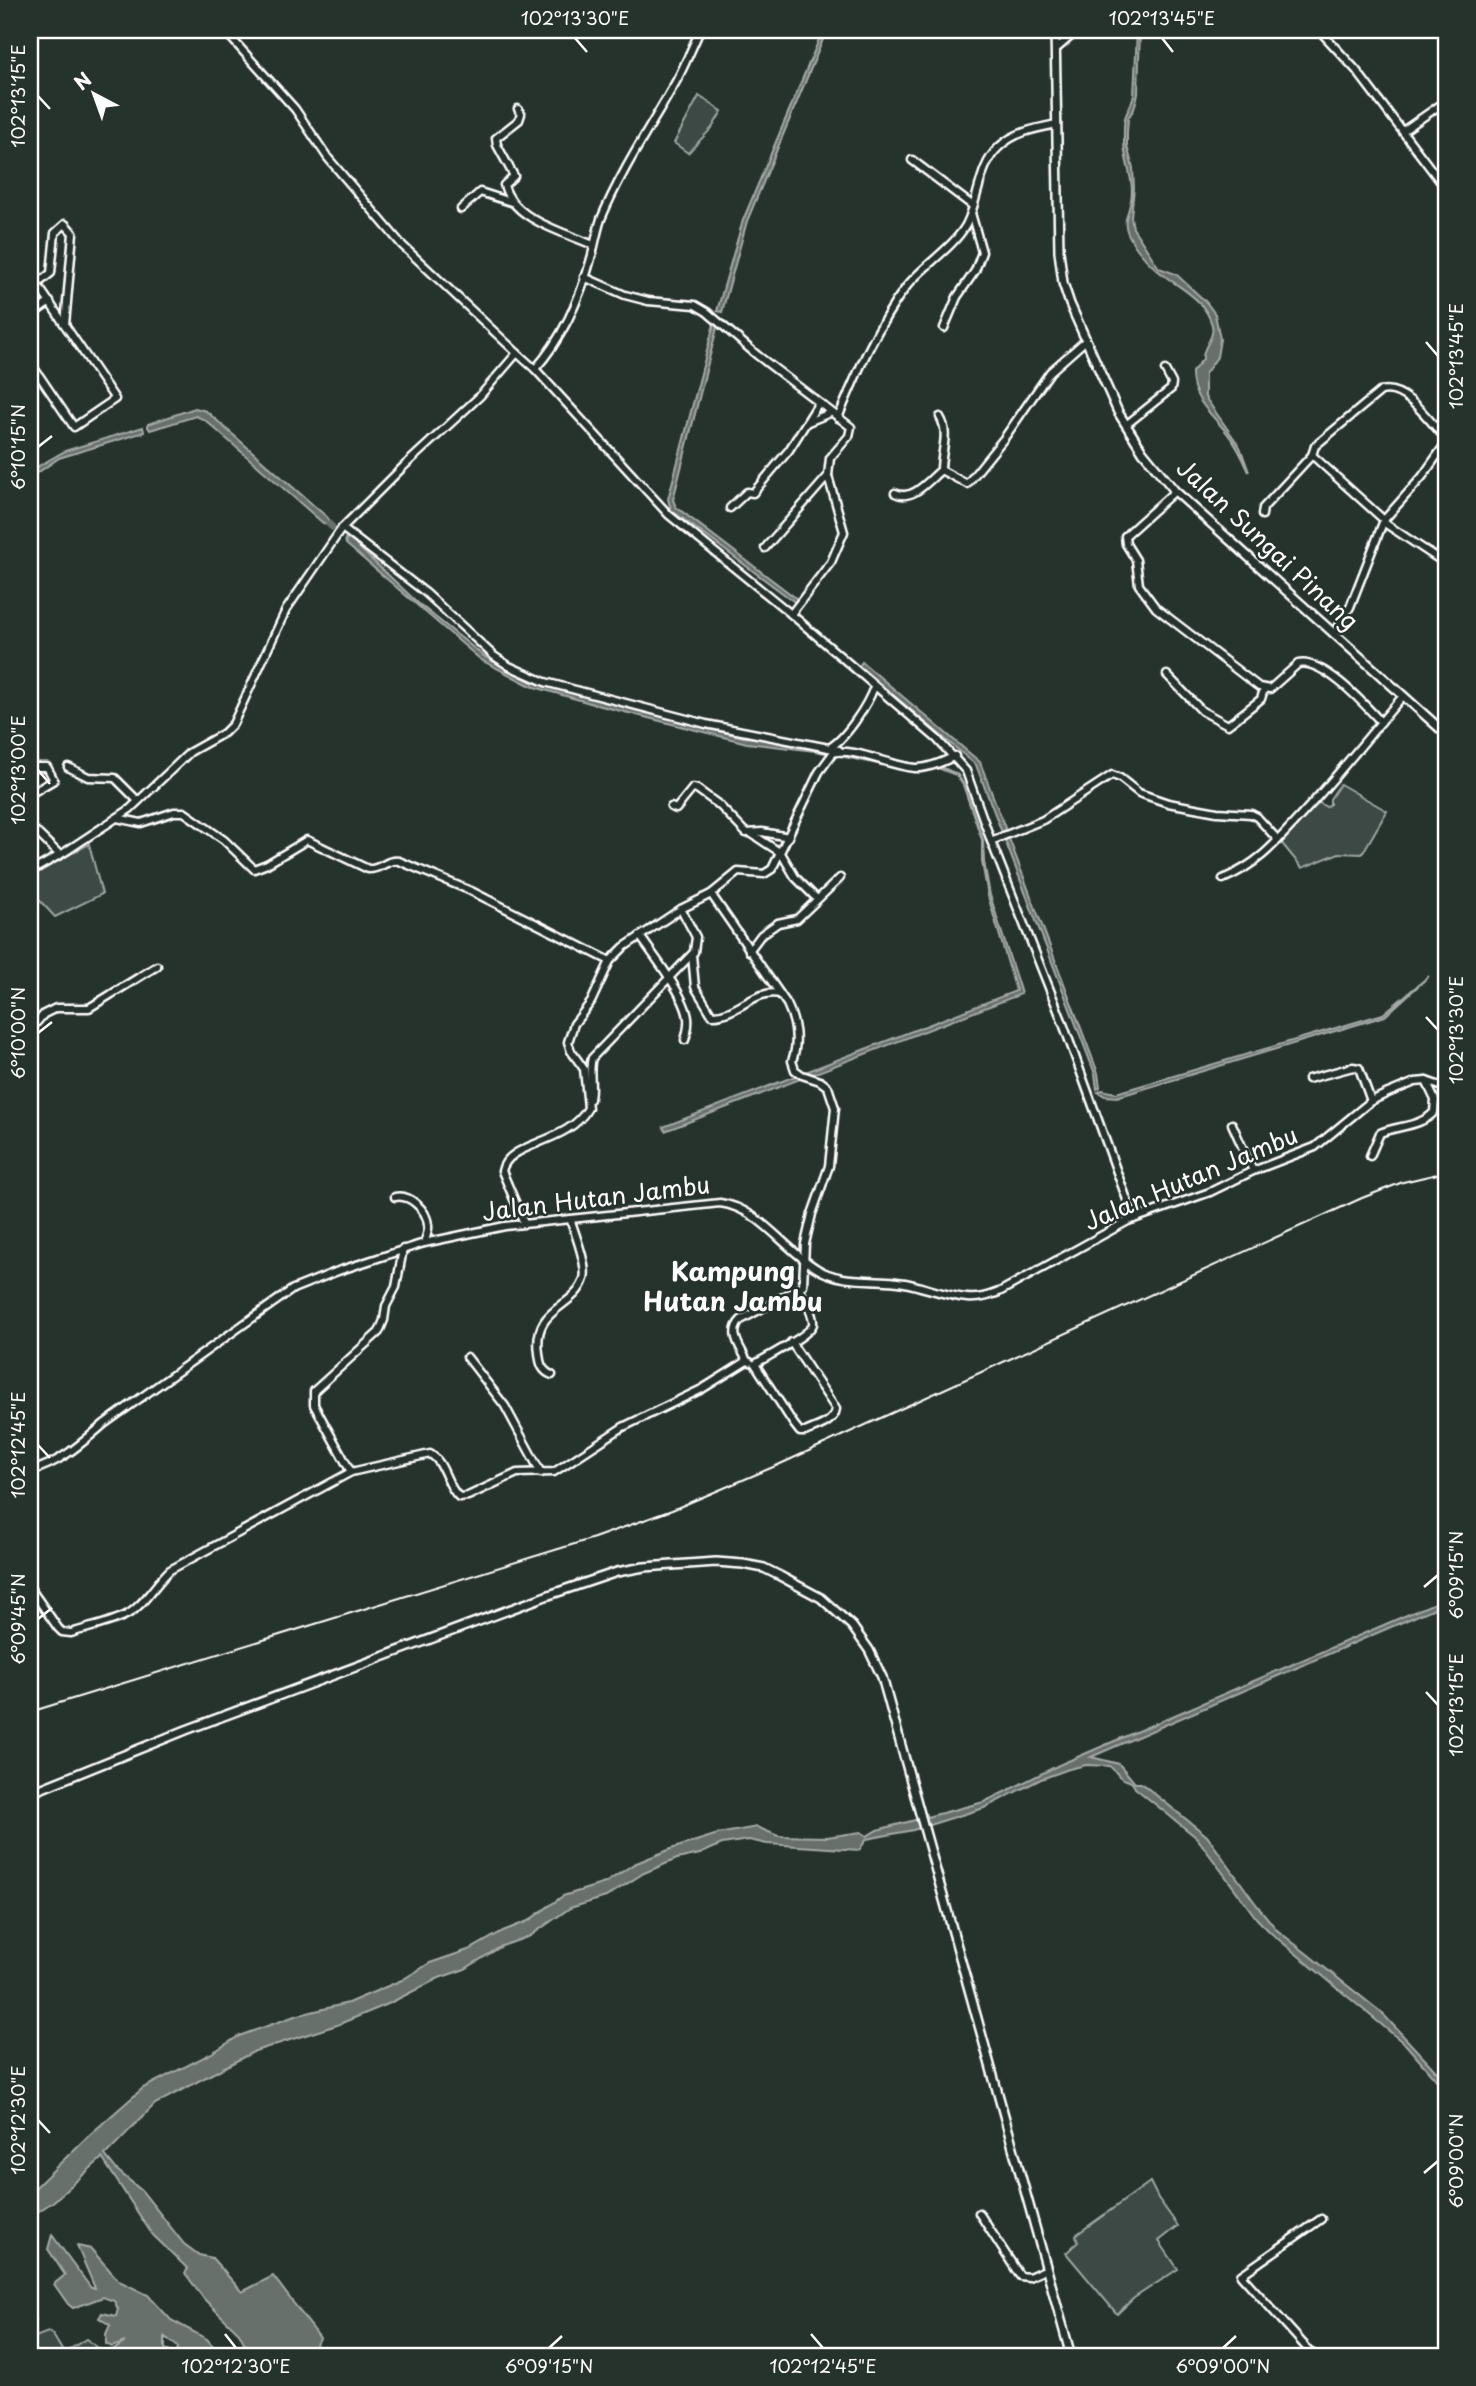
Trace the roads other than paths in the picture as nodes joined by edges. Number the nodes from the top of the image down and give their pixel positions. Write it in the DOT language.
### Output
graph roads {
  1 [pos="224,30"];
  2 [pos="700,30"];
  3 [pos="1055,30"];
  4 [pos="1079,30"];
  5 [pos="1319,30"];
  6 [pos="1056,49"];
  7 [pos="1446,101"];
  8 [pos="518,109"];
  9 [pos="1057,124"];
  10 [pos="1403,131"];
  11 [pos="912,160"];
  12 [pos="1446,189"];
  13 [pos="511,202"];
  14 [pos="461,209"];
  15 [pos="972,209"];
  16 [pos="593,245"];
  17 [pos="584,277"];
  18 [pos="37,284"];
  19 [pos="30,290"];
  20 [pos="50,303"];
  21 [pos="30,316"];
  22 [pos="65,325"];
  23 [pos="944,328"];
  24 [pos="1085,341"];
  25 [pos="517,353"];
  26 [pos="30,362"];
  27 [pos="535,369"];
  28 [pos="1165,370"];
  29 [pos="818,404"];
  30 [pos="830,413"];
  31 [pos="940,417"];
  32 [pos="838,418"];
  33 [pos="806,423"];
  34 [pos="1126,425"];
  35 [pos="1446,441"];
  36 [pos="1312,455"];
  37 [pos="941,470"];
  38 [pos="828,476"];
  39 [pos="1175,491"];
  40 [pos="895,493"];
  41 [pos="730,508"];
  42 [pos="1262,515"];
  43 [pos="1384,520"];
  44 [pos="342,528"];
  45 [pos="765,548"];
  46 [pos="1446,564"];
  47 [pos="790,614"];
  48 [pos="1334,634"];
  49 [pos="1167,675"];
  50 [pos="874,687"];
  51 [pos="1264,689"];
  52 [pos="1404,696"];
  53 [pos="1381,722"];
  54 [pos="1446,734"];
  55 [pos="829,752"];
  56 [pos="955,756"];
  57 [pos="30,764"];
  58 [pos="68,767"];
  59 [pos="30,794"];
  60 [pos="138,801"];
  61 [pos="671,807"];
  62 [pos="117,818"];
  63 [pos="30,826"];
  64 [pos="752,834"];
  65 [pos="789,837"];
  66 [pos="1278,840"];
  67 [pos="991,841"];
  68 [pos="781,853"];
  69 [pos="60,855"];
  70 [pos="30,872"];
  71 [pos="840,878"];
  72 [pos="1223,879"];
  73 [pos="711,894"];
  74 [pos="817,899"];
  75 [pos="681,909"];
  76 [pos="640,936"];
  77 [pos="749,951"];
  78 [pos="692,956"];
  79 [pos="610,961"];
  80 [pos="157,966"];
  81 [pos="669,978"];
  82 [pos="780,994"];
  83 [pos="30,1030"];
  84 [pos="685,1040"];
  85 [pos="1308,1079"];
  86 [pos="1426,1081"];
  87 [pos="1446,1088"];
  88 [pos="1371,1101"];
  89 [pos="588,1108"];
  90 [pos="1232,1124"];
  91 [pos="1370,1157"];
  92 [pos="1254,1171"];
  93 [pos="395,1196"];
  94 [pos="1134,1219"];
  95 [pos="571,1221"];
  96 [pos="524,1223"];
  97 [pos="424,1243"];
  98 [pos="403,1249"];
  99 [pos="803,1260"];
  100 [pos="799,1288"];
  101 [pos="791,1342"];
  102 [pos="467,1357"];
  103 [pos="747,1361"];
  104 [pos="755,1364"];
  105 [pos="552,1375"];
  106 [pos="30,1471"];
  107 [pos="351,1472"];
  108 [pos="541,1472"];
  109 [pos="31,1593"];
  110 [pos="30,1793"];
  111 [pos="979,2213"];
  112 [pos="1321,2219"];
  113 [pos="1047,2269"];
  114 [pos="1071,2356"];
  115 [pos="1314,2356"];
  1 -- 25 [label="street"];
  2 -- 16 [label="street"];
  3 -- 6 [label="street, Jalan Sungai Pinang"];
  4 -- 6 [label="street"];
  5 -- 10 [label="street"];
  6 -- 9 [label="street, Jalan Sungai Pinang"];
  7 -- 10 [label="street"];
  8 -- 13 [label="street"];
  9 -- 15 [label="street"];
  9 -- 24 [label="street, Jalan Sungai Pinang"];
  10 -- 12 [label="street"];
  11 -- 15 [label="street"];
  13 -- 14 [label="street"];
  13 -- 16 [label="street"];
  15 -- 23 [label="street"];
  15 -- 32 [label="street"];
  16 -- 17 [label="street"];
  17 -- 27 [label="street"];
  17 -- 29 [label="street"];
  18 -- 19 [label="street"];
  18 -- 20 [label="street"];
  18 -- 22 [label="street"];
  20 -- 21 [label="street"];
  20 -- 22 [label="street"];
  22 -- 26 [label="street"];
  24 -- 34 [label="street, Jalan Sungai Pinang"];
  24 -- 37 [label="street"];
  25 -- 27 [label="street"];
  25 -- 44 [label="street"];
  27 -- 47 [label="street"];
  28 -- 34 [label="street"];
  29 -- 30 [label="street"];
  29 -- 33 [label="street"];
  30 -- 32 [label="street"];
  30 -- 33 [label="street"];
  31 -- 37 [label="street"];
  32 -- 38 [label="street"];
  33 -- 41 [label="street"];
  34 -- 39 [label="street, Jalan Sungai Pinang"];
  35 -- 36 [label="street"];
  35 -- 43 [label="street"];
  36 -- 42 [label="street"];
  36 -- 43 [label="street"];
  37 -- 40 [label="street"];
  38 -- 45 [label="street"];
  38 -- 47 [label="street"];
  39 -- 48 [label="street, Jalan Sungai Pinang"];
  39 -- 51 [label="street"];
  43 -- 46 [label="street"];
  43 -- 48 [label="street"];
  44 -- 55 [label="street"];
  44 -- 60 [label="street"];
  47 -- 50 [label="street"];
  48 -- 52 [label="street, Jalan Sungai Pinang"];
  49 -- 51 [label="street"];
  50 -- 55 [label="street"];
  50 -- 56 [label="street"];
  51 -- 53 [label="street"];
  52 -- 53 [label="street"];
  52 -- 54 [label="street, Jalan Sungai Pinang"];
  53 -- 66 [label="street"];
  55 -- 56 [label="street"];
  55 -- 65 [label="street"];
  56 -- 67 [label="street"];
  57 -- 59 [label="street"];
  58 -- 60 [label="street"];
  60 -- 62 [label="street"];
  61 -- 64 [label="street"];
  62 -- 69 [label="street"];
  62 -- 79 [label="street"];
  63 -- 69 [label="street"];
  64 -- 65 [label="street"];
  64 -- 68 [label="street"];
  65 -- 68 [label="street"];
  66 -- 67 [label="street"];
  66 -- 72 [label="street"];
  67 -- 94 [label="street"];
  68 -- 73 [label="street"];
  68 -- 74 [label="street"];
  69 -- 70 [label="street"];
  71 -- 74 [label="street"];
  73 -- 75 [label="street"];
  73 -- 77 [label="street"];
  74 -- 77 [label="street"];
  75 -- 76 [label="street"];
  75 -- 78 [label="street"];
  76 -- 79 [label="street"];
  76 -- 81 [label="street"];
  77 -- 82 [label="street"];
  78 -- 81 [label="street"];
  78 -- 82 [label="street"];
  79 -- 89 [label="street"];
  80 -- 83 [label="street"];
  81 -- 84 [label="street"];
  81 -- 89 [label="street"];
  82 -- 99 [label="street"];
  85 -- 88 [label="street"];
  86 -- 87 [label="street"];
  86 -- 88 [label="street, Jalan Hutan Jambu"];
  86 -- 91 [label="street"];
  88 -- 92 [label="street, Jalan Hutan Jambu"];
  89 -- 96 [label="street"];
  90 -- 92 [label="street"];
  92 -- 94 [label="street, Jalan Hutan Jambu"];
  93 -- 97 [label="street"];
  94 -- 99 [label="street, Jalan Hutan Jambu"];
  95 -- 96 [label="street, Jalan Hutan Jambu"];
  95 -- 99 [label="street, Jalan Hutan Jambu"];
  95 -- 105 [label="street"];
  96 -- 97 [label="street, Jalan Hutan Jambu"];
  97 -- 98 [label="street, Jalan Hutan Jambu"];
  98 -- 106 [label="street, Jalan Hutan Jambu"];
  98 -- 107 [label="street"];
  99 -- 100 [label="street"];
  100 -- 101 [label="street"];
  100 -- 103 [label="street"];
  101 -- 104 [label="street"];
  101 -- 104 [label="street"];
  102 -- 108 [label="street"];
  103 -- 104 [label="street"];
  103 -- 108 [label="street"];
  107 -- 108 [label="street"];
  107 -- 109 [label="street"];
  110 -- 113 [label="street"];
  111 -- 113 [label="street"];
  112 -- 115 [label="street"];
  113 -- 114 [label="street"];
}
